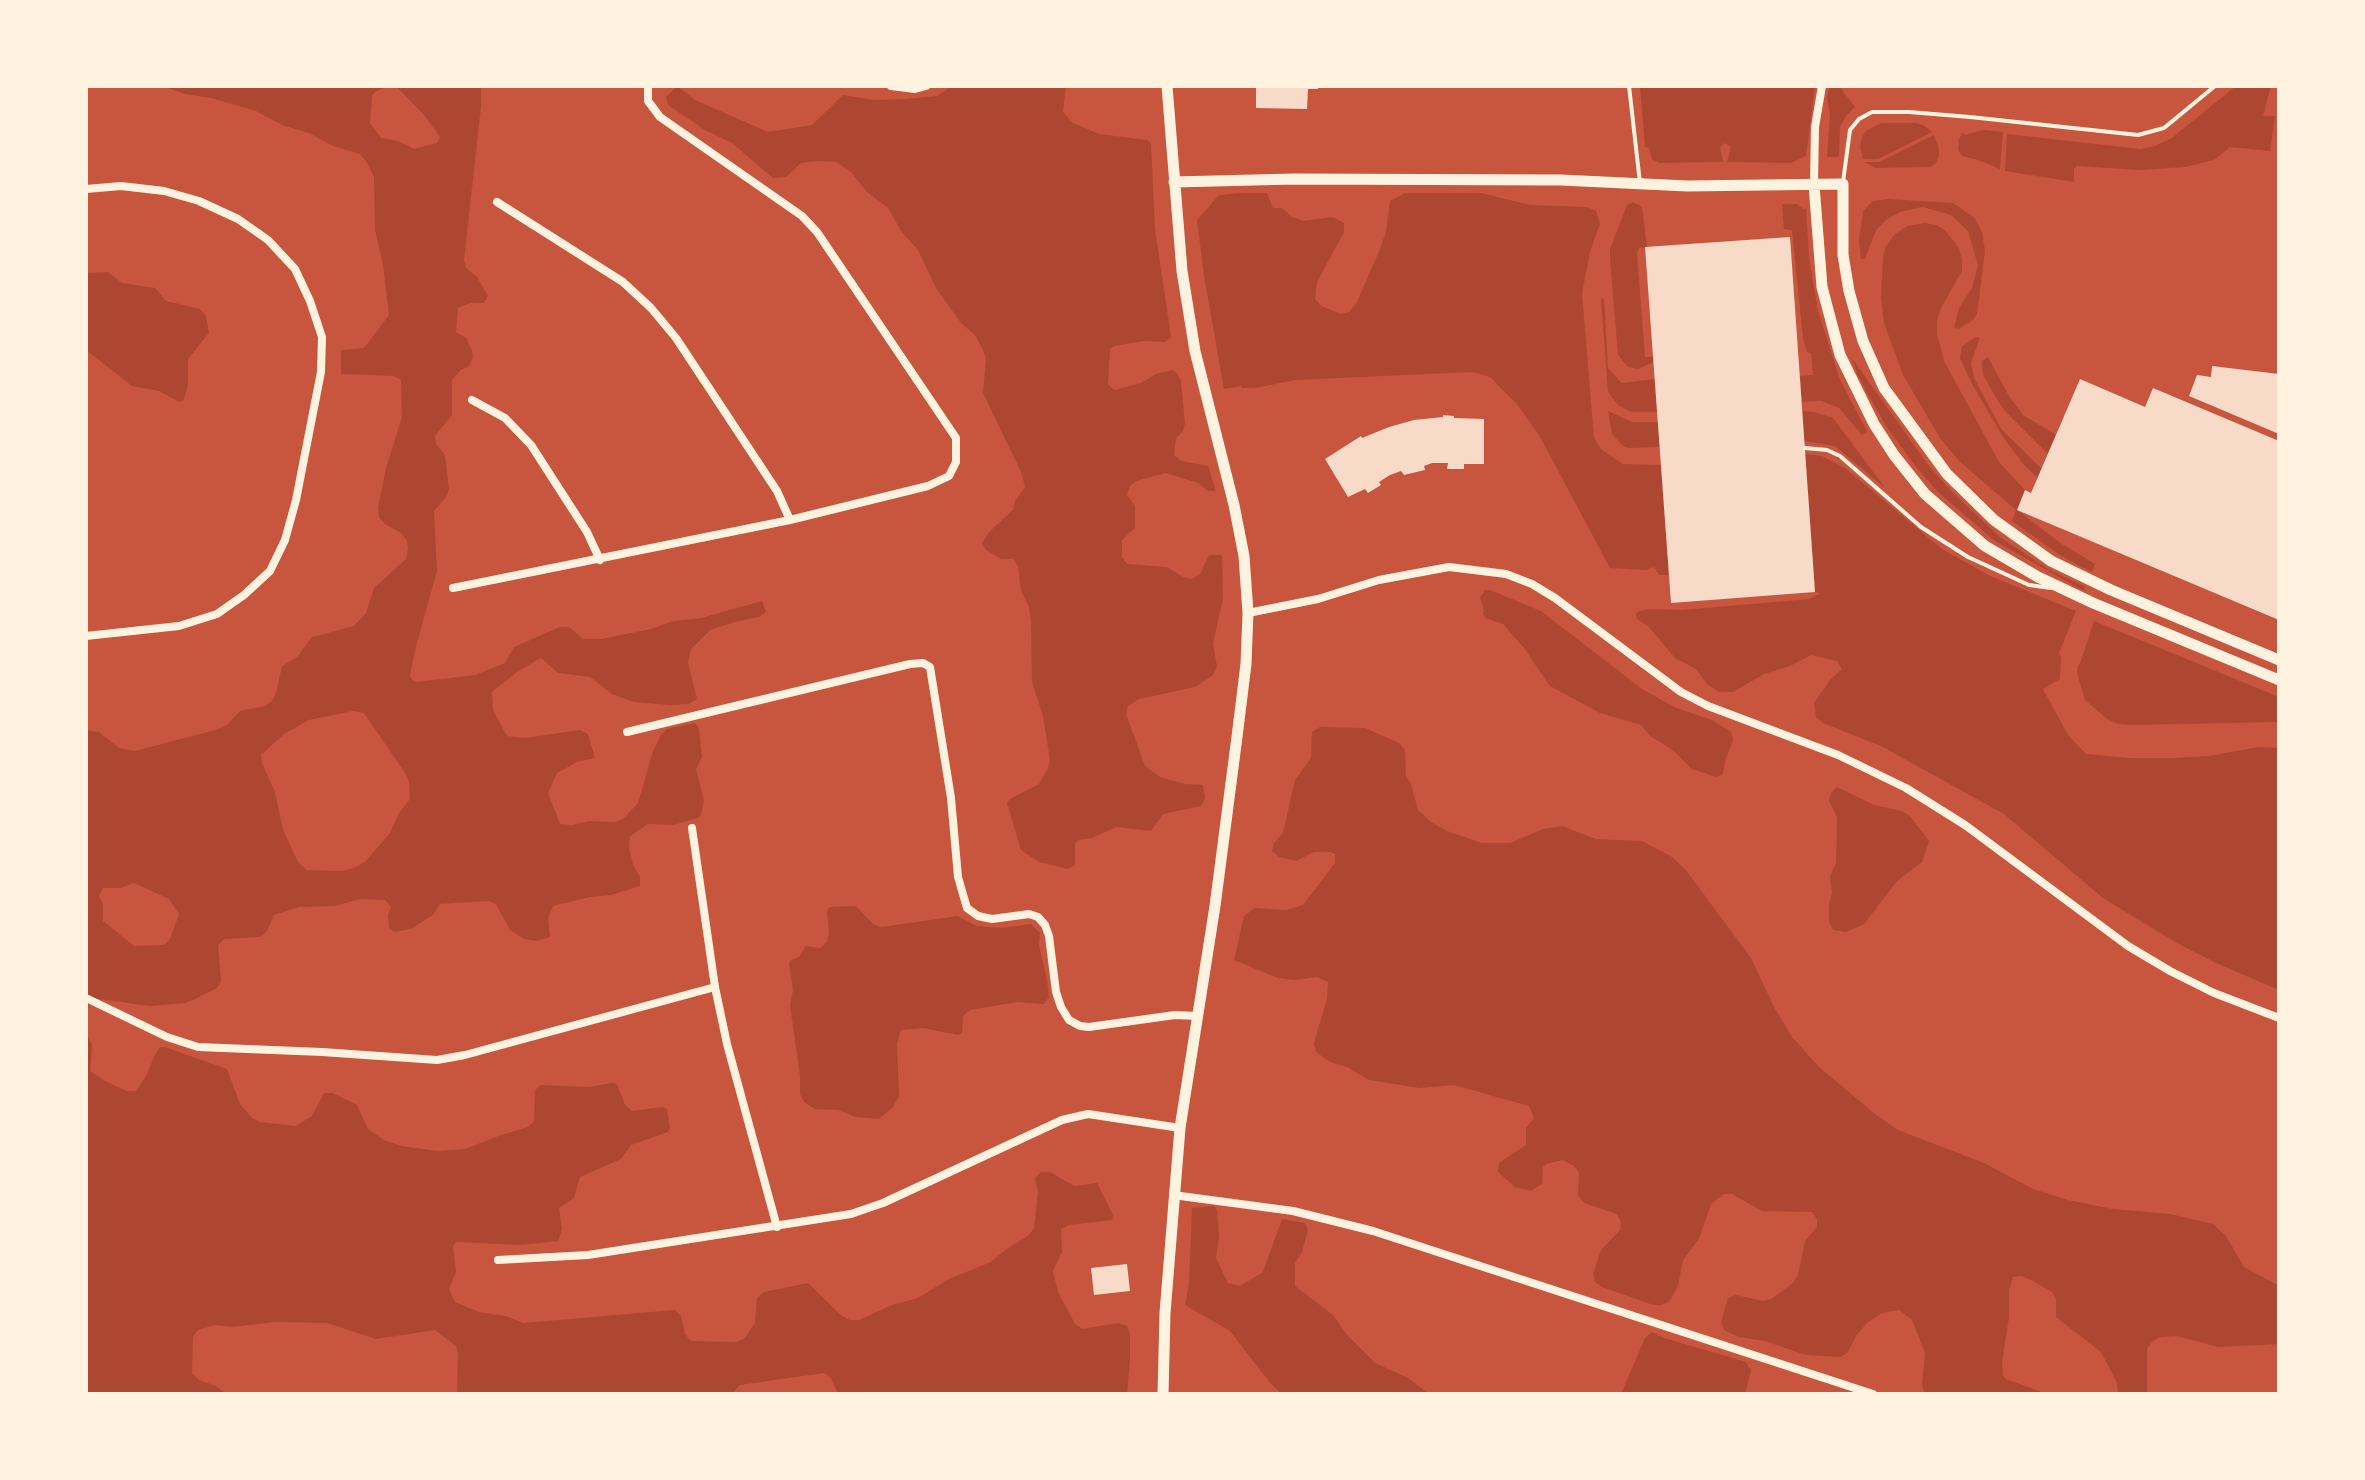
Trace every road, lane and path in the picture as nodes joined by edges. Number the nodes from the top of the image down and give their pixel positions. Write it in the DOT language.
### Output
graph roads {
  1 [pos="648,86"];
  2 [pos="891,86"];
  3 [pos="926,86"];
  4 [pos="1167,86"];
  5 [pos="1629,86"];
  6 [pos="1822,86"];
  7 [pos="2215,86"];
  8 [pos="1174,182"];
  9 [pos="1640,184"];
  10 [pos="1843,184"];
  11 [pos="1814,185"];
  12 [pos="86,189"];
  13 [pos="497,202"];
  14 [pos="472,400"];
  15 [pos="1805,448"];
  16 [pos="790,520"];
  17 [pos="600,560"];
  18 [pos="453,588"];
  19 [pos="2058,588"];
  20 [pos="1248,613"];
  21 [pos="86,636"];
  22 [pos="2279,660"];
  23 [pos="2279,680"];
  24 [pos="627,732"];
  25 [pos="692,828"];
  26 [pos="715,987"];
  27 [pos="86,998"];
  28 [pos="1198,1016"];
  29 [pos="2279,1018"];
  30 [pos="1180,1128"];
  31 [pos="1173,1195"];
  32 [pos="777,1227"];
  33 [pos="498,1260"];
  34 [pos="1163,1394"];
  35 [pos="1873,1394"];
  1 -- 16 [label="street"];
  2 -- 3 [label="street"];
  4 -- 8 [label="main road"];
  5 -- 9 [label="lane"];
  6 -- 11 [label="street"];
  7 -- 10 [label="lane"];
  8 -- 9 [label="main road"];
  8 -- 20 [label="main road"];
  9 -- 11 [label="main road"];
  10 -- 11 [label="main road"];
  10 -- 22 [label="main road"];
  11 -- 19 [label="main road"];
  12 -- 21 [label="street"];
  13 -- 16 [label="street"];
  14 -- 17 [label="street"];
  15 -- 19 [label="lane"];
  16 -- 17 [label="street"];
  17 -- 18 [label="street"];
  19 -- 23 [label="main road"];
  20 -- 28 [label="main road"];
  20 -- 29 [label="street"];
  24 -- 28 [label="street"];
  25 -- 26 [label="street"];
  26 -- 27 [label="street"];
  26 -- 32 [label="street"];
  28 -- 30 [label="main road"];
  30 -- 31 [label="main road"];
  30 -- 32 [label="street"];
  31 -- 34 [label="main road"];
  31 -- 35 [label="street"];
  32 -- 33 [label="street"];
}
